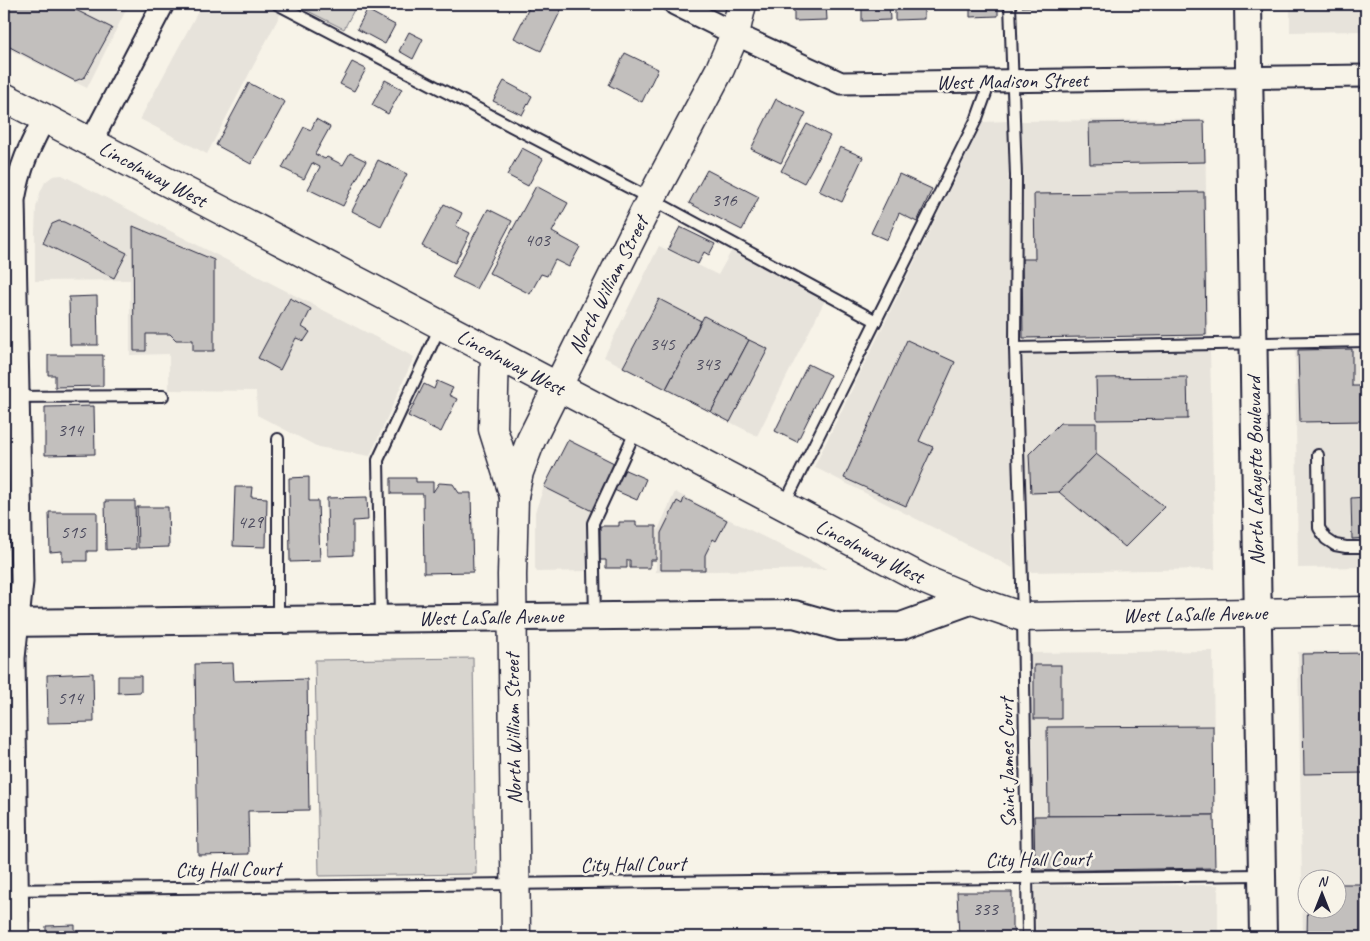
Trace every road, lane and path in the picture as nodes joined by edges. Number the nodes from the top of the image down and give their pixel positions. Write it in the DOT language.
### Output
graph roads {
  1 [pos="163,4"];
  2 [pos="277,4"];
  3 [pos="676,4"];
  4 [pos="742,4"];
  5 [pos="1010,4"];
  6 [pos="1248,4"];
  7 [pos="735,34"];
  8 [pos="1366,76"];
  9 [pos="1249,78"];
  10 [pos="990,82"];
  11 [pos="1012,82"];
  12 [pos="4,97"];
  13 [pos="45,117"];
  14 [pos="91,142"];
  15 [pos="651,199"];
  16 [pos="876,321"];
  17 [pos="441,326"];
  18 [pos="1366,341"];
  19 [pos="1253,343"];
  20 [pos="1015,348"];
  21 [pos="495,353"];
  22 [pos="557,386"];
  23 [pos="162,396"];
  24 [pos="11,397"];
  25 [pos="637,429"];
  26 [pos="278,439"];
  27 [pos="1318,455"];
  28 [pos="514,496"];
  29 [pos="784,506"];
  30 [pos="1366,547"];
  31 [pos="973,600"];
  32 [pos="1366,611"];
  33 [pos="1257,613"];
  34 [pos="512,616"];
  35 [pos="594,616"];
  36 [pos="1023,617"];
  37 [pos="381,619"];
  38 [pos="278,620"];
  39 [pos="11,623"];
  40 [pos="1262,875"];
  41 [pos="1027,878"];
  42 [pos="515,884"];
  43 [pos="10,890"];
  44 [pos="18,937"];
  45 [pos="516,937"];
  46 [pos="1028,937"];
  47 [pos="1263,937"];
  1 -- 14 [label="street"];
  2 -- 15 [label="lane"];
  3 -- 7 [label="street, West Madison Street"];
  4 -- 7 [label="main road, North William Street"];
  5 -- 11 [label="lane, Saint James Court"];
  6 -- 9 [label="street, North Lafayette Boulevard"];
  7 -- 10 [label="street, West Madison Street"];
  7 -- 15 [label="main road, North William Street"];
  8 -- 9 [label="street, West Madison Street"];
  9 -- 11 [label="street, West Madison Street"];
  9 -- 19 [label="street, North Lafayette Boulevard"];
  10 -- 11 [label="street, West Madison Street"];
  10 -- 16 [label="lane"];
  11 -- 20 [label="lane, Saint James Court"];
  12 -- 13 [label="main road, Lincolnway West"];
  13 -- 14 [label="main road, Lincolnway West"];
  13 -- 24 [label="street"];
  14 -- 17 [label="main road, Lincolnway West"];
  15 -- 16 [label="lane"];
  15 -- 22 [label="main road, North William Street"];
  16 -- 29 [label="lane"];
  17 -- 21 [label="main road, Lincolnway West"];
  17 -- 37 [label="lane"];
  18 -- 19 [label="lane"];
  19 -- 20 [label="lane"];
  19 -- 33 [label="street, North Lafayette Boulevard"];
  20 -- 36 [label="lane, Saint James Court"];
  21 -- 22 [label="main road, Lincolnway West"];
  21 -- 28 [label="main road"];
  22 -- 25 [label="main road, Lincolnway West"];
  22 -- 28 [label="main road, North William Street"];
  23 -- 24 [label="lane"];
  24 -- 39 [label="street"];
  25 -- 29 [label="main road, Lincolnway West"];
  25 -- 35 [label="lane"];
  26 -- 38 [label="lane"];
  27 -- 30 [label="lane"];
  28 -- 34 [label="main road, North William Street"];
  29 -- 31 [label="main road, Lincolnway West"];
  31 -- 35 [label="street, West LaSalle Avenue"];
  31 -- 36 [label="main road, Lincolnway West"];
  32 -- 33 [label="main road, West LaSalle Avenue"];
  33 -- 36 [label="main road, West LaSalle Avenue"];
  33 -- 40 [label="street, North Lafayette Boulevard"];
  34 -- 35 [label="street, West LaSalle Avenue"];
  34 -- 37 [label="street, West LaSalle Avenue"];
  34 -- 42 [label="main road, North William Street"];
  36 -- 41 [label="lane, Saint James Court"];
  37 -- 38 [label="street, West LaSalle Avenue"];
  38 -- 39 [label="street, West LaSalle Avenue"];
  39 -- 43 [label="street"];
  40 -- 41 [label="lane, City Hall Court"];
  40 -- 47 [label="street, North Lafayette Boulevard"];
  41 -- 42 [label="lane, City Hall Court"];
  41 -- 46 [label="lane, Saint James Court"];
  42 -- 43 [label="lane, City Hall Court"];
  42 -- 45 [label="main road, North William Street"];
  43 -- 44 [label="street"];
}
